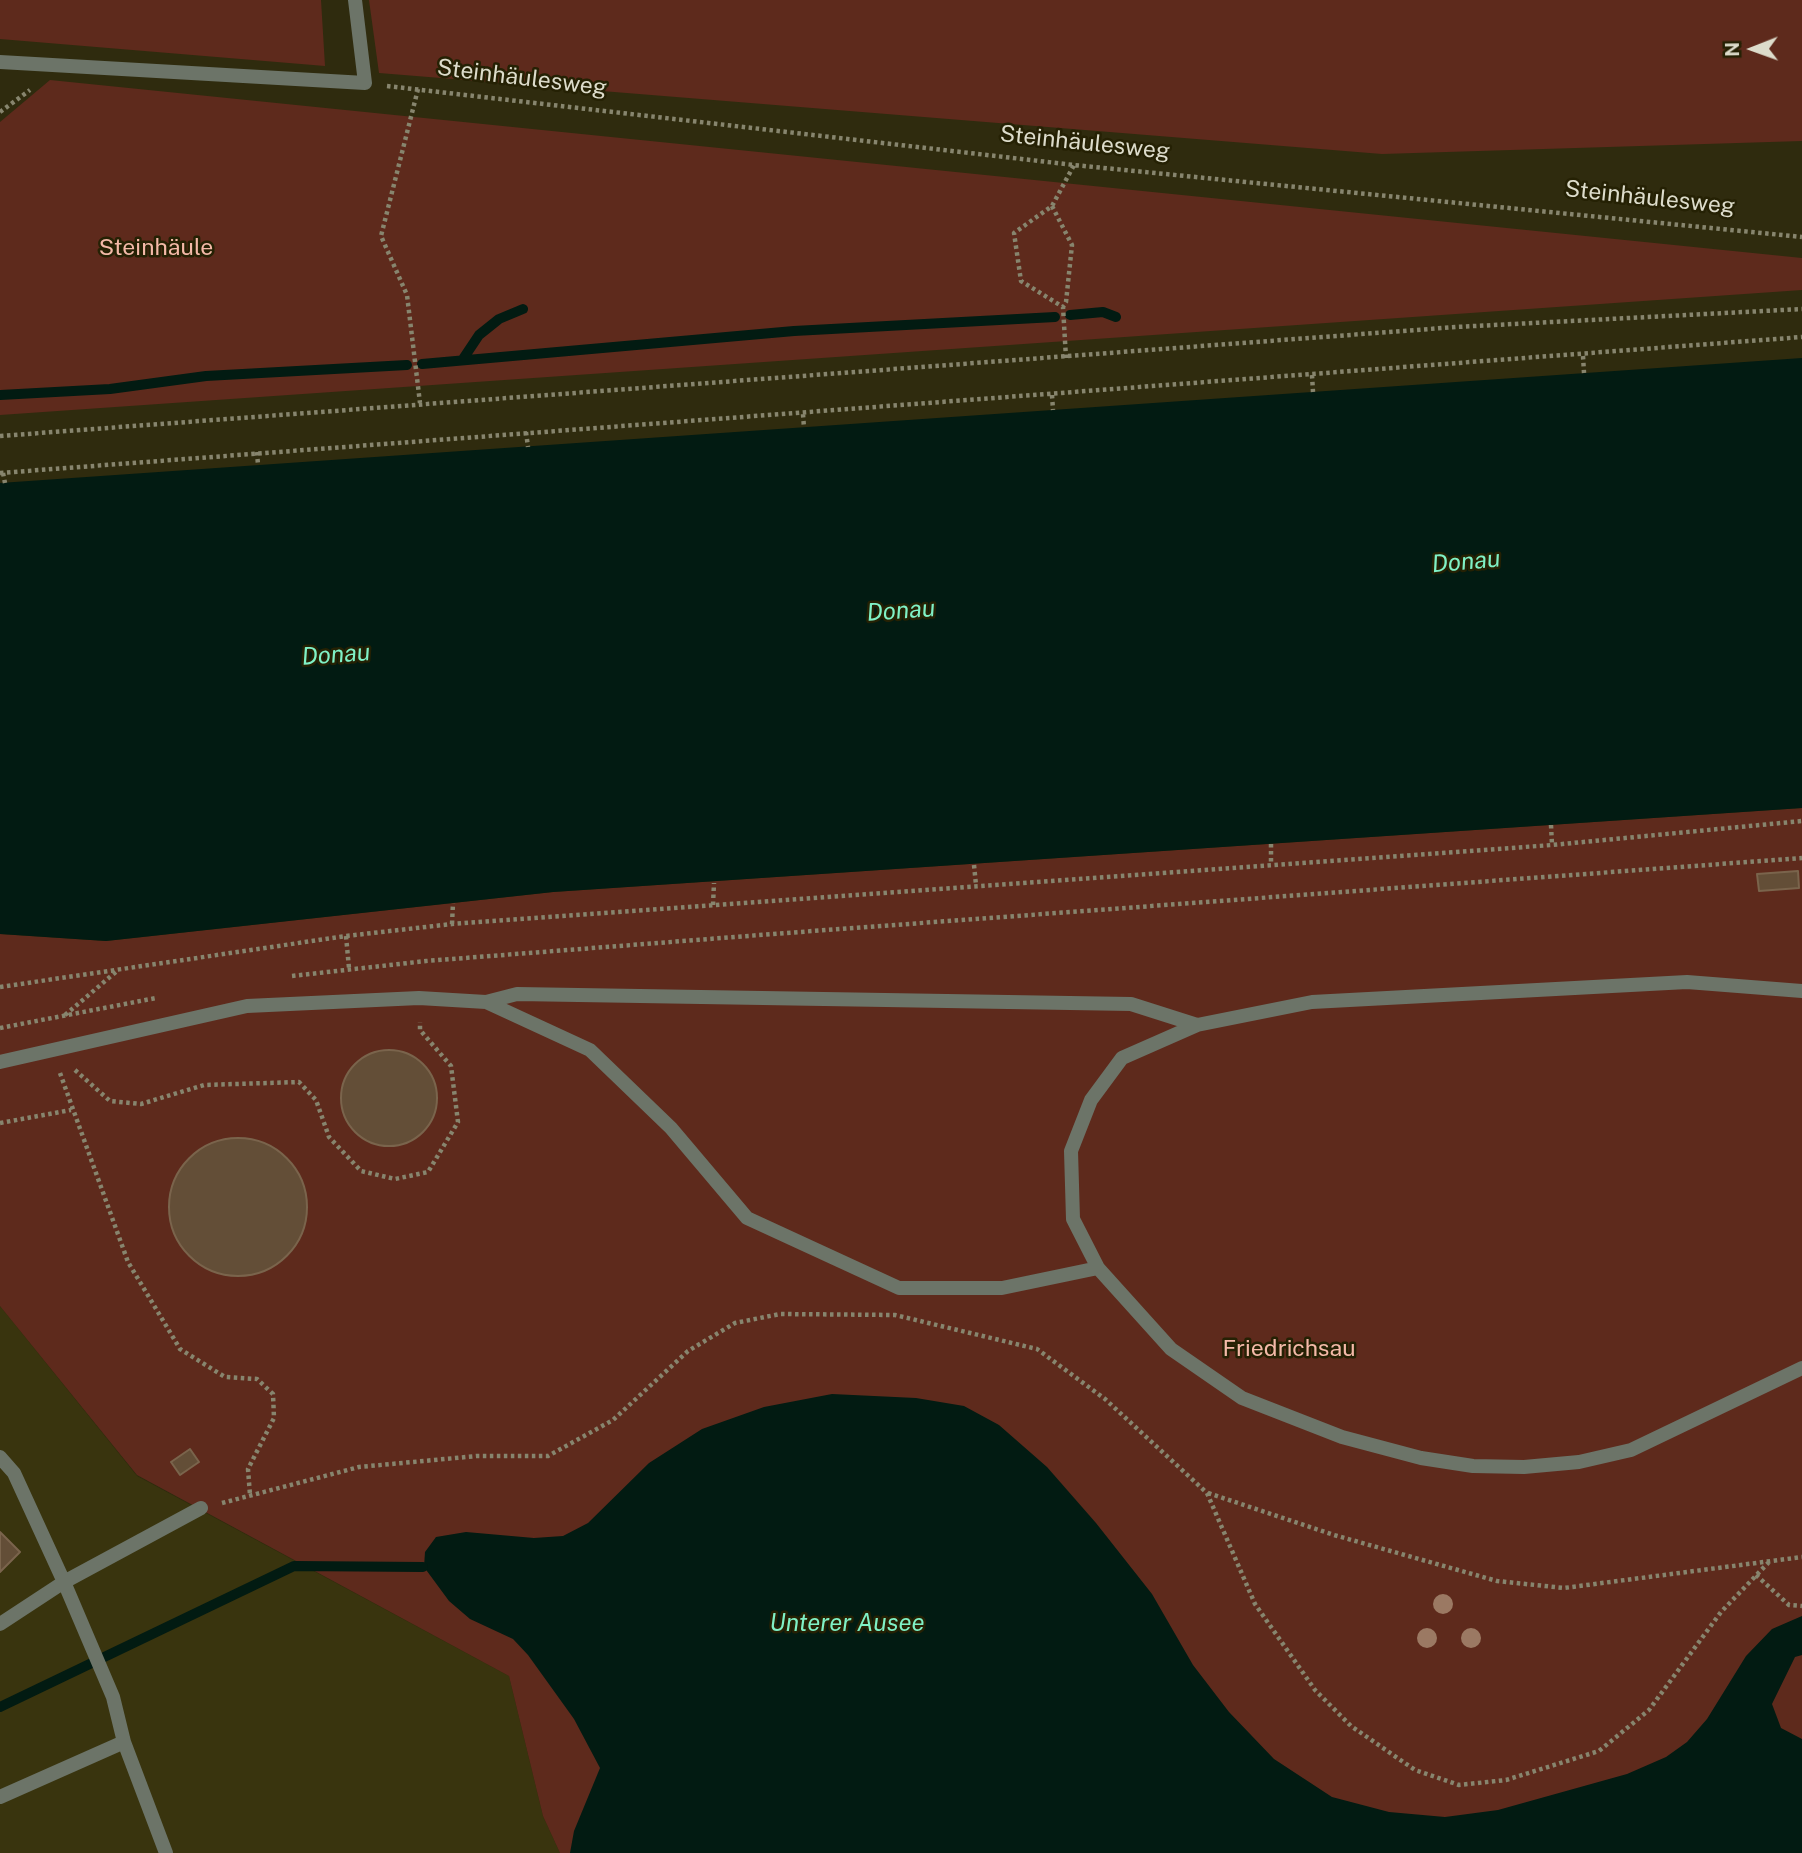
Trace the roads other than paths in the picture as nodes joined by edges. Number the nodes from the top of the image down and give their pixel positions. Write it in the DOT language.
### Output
graph roads {
  1 [pos="355,0"];
  2 [pos="0,62"];
  3 [pos="1802,991"];
  4 [pos="486,1002"];
  5 [pos="1197,1026"];
  6 [pos="0,1062"];
  7 [pos="1098,1268"];
  8 [pos="1802,1368"];
  9 [pos="0,1457"];
  10 [pos="201,1508"];
  11 [pos="64,1582"];
  12 [pos="0,1624"];
  13 [pos="124,1742"];
  14 [pos="0,1797"];
  15 [pos="166,1853"];
  1 -- 2 [label="lane"];
  3 -- 5 [label="lane"];
  4 -- 5 [label="lane"];
  4 -- 6 [label="lane"];
  4 -- 7 [label="lane"];
  5 -- 7 [label="lane"];
  7 -- 8 [label="lane"];
  9 -- 11 [label="lane"];
  10 -- 11 [label="lane"];
  11 -- 12 [label="lane"];
  11 -- 13 [label="lane"];
  13 -- 14 [label="lane"];
  13 -- 15 [label="lane"];
}
